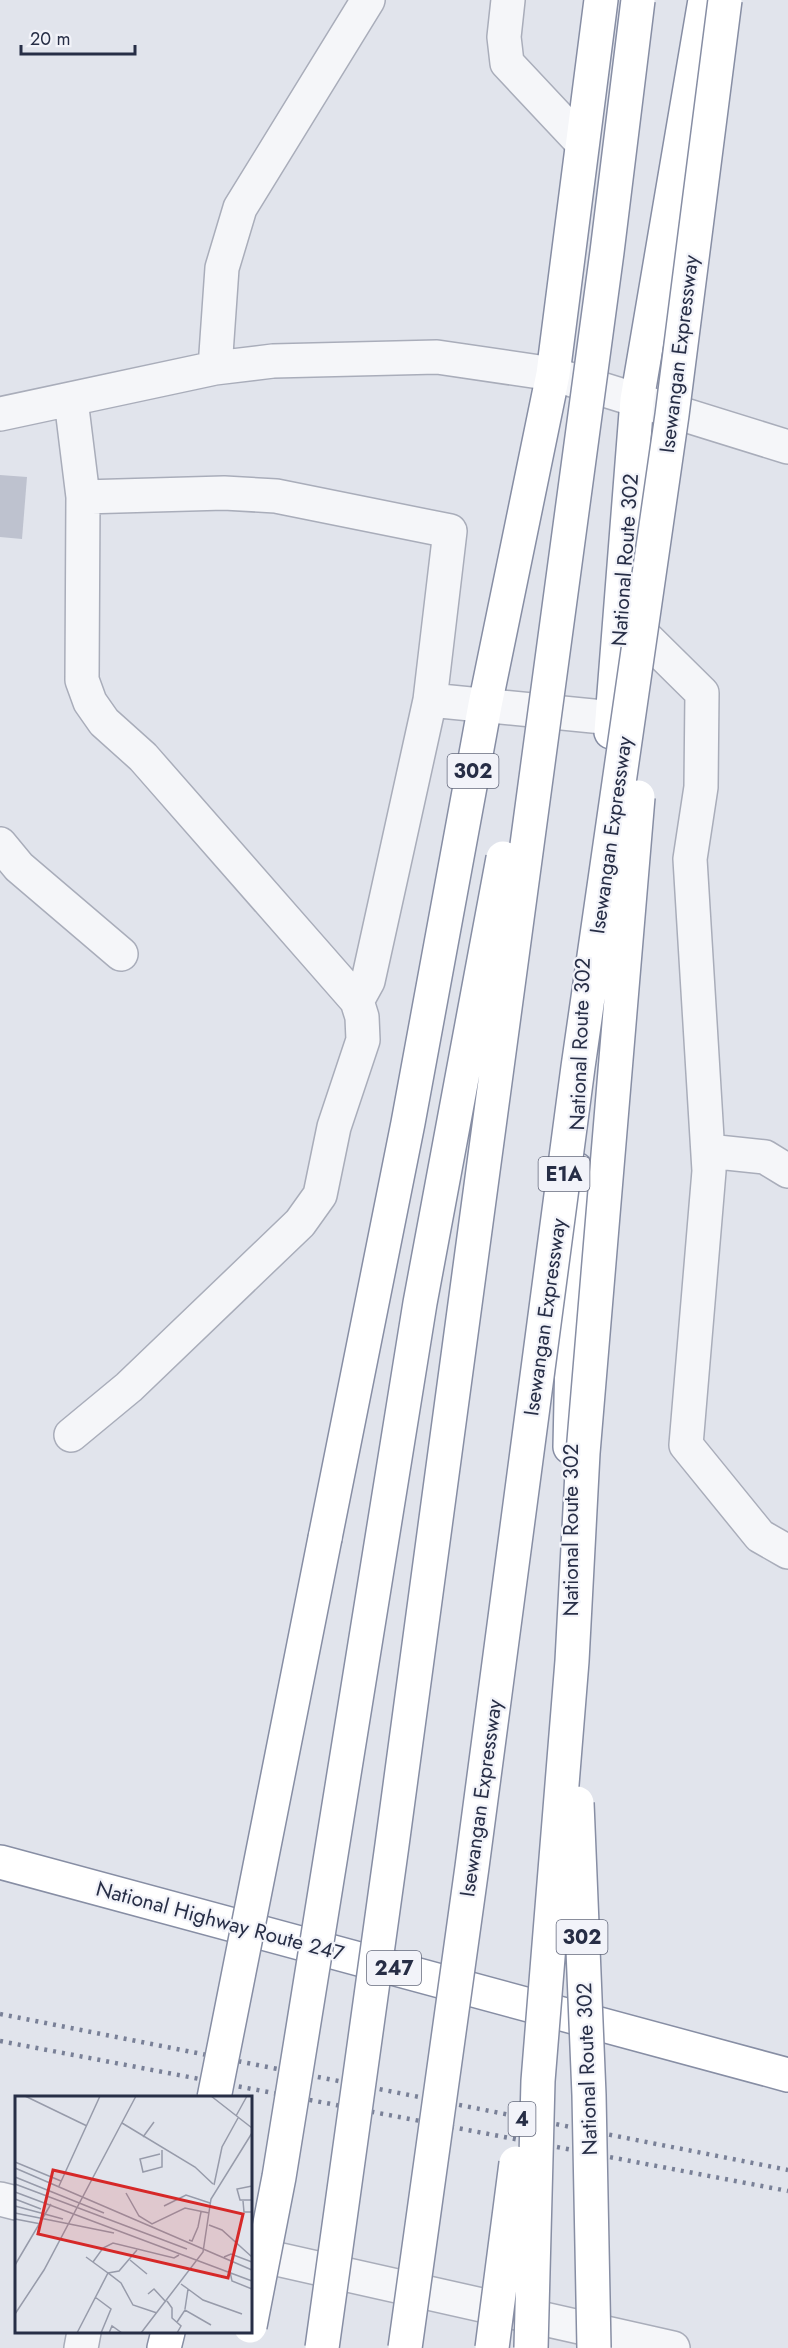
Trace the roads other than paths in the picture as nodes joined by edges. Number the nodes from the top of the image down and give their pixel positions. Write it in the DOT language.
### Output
graph roads {
  1 [pos="368,0"];
  2 [pos="508,0"];
  3 [pos="601,0"];
  4 [pos="638,0"];
  5 [pos="705,0"];
  6 [pos="724,0"];
  7 [pos="582,143"];
  8 [pos="607,252"];
  9 [pos="215,368"];
  10 [pos="553,374"];
  11 [pos="71,400"];
  12 [pos="637,400"];
  13 [pos="0,414"];
  14 [pos="672,415"];
  15 [pos="788,447"];
  16 [pos="83,497"];
  17 [pos="621,613"];
  18 [pos="430,700"];
  19 [pos="485,705"];
  20 [pos="613,718"];
  21 [pos="0,844"];
  22 [pos="121,954"];
  23 [pos="357,1001"];
  24 [pos="708,1151"];
  25 [pos="788,1172"];
  26 [pos="72,1435"];
  27 [pos="788,1552"];
  28 [pos="0,1862"];
  29 [pos="551,1891"];
  30 [pos="788,2075"];
  31 [pos="214,2096"];
  32 [pos="0,2199"];
  33 [pos="15,2203"];
  34 [pos="252,2253"];
  35 [pos="252,2316"];
  36 [pos="84,2333"];
  37 [pos="168,2333"];
  38 [pos="249,2333"];
  39 [pos="669,2347"];
  40 [pos="81,2348"];
  41 [pos="164,2348"];
  42 [pos="246,2348"];
  43 [pos="322,2348"];
  44 [pos="405,2348"];
  45 [pos="492,2348"];
  46 [pos="531,2348"];
  47 [pos="594,2348"];
  1 -- 9 [label="street"];
  2 -- 7 [label="street"];
  3 -- 7 [label="highway, 302"];
  4 -- 8 [label="highway, bridge"];
  5 -- 12 [label="highway, National Route 302 / 302"];
  6 -- 14 [label="highway, Isewangan Expressway / E1A, bridge"];
  7 -- 10 [label="highway, 302"];
  8 -- 35 [label="highway, bridge"];
  8 -- 43 [label="highway, bridge"];
  9 -- 10 [label="street"];
  9 -- 11 [label="street"];
  10 -- 12 [label="street"];
  10 -- 19 [label="highway, 302"];
  11 -- 13 [label="street"];
  11 -- 16 [label="street"];
  12 -- 15 [label="street"];
  12 -- 17 [label="highway, National Route 302 / 302"];
  14 -- 29 [label="highway, bridge"];
  14 -- 44 [label="highway, Isewangan Expressway / E1A, bridge"];
  16 -- 18 [label="street"];
  16 -- 23 [label="street"];
  17 -- 20 [label="highway, National Route 302 / 302"];
  17 -- 24 [label="street"];
  18 -- 19 [label="street"];
  18 -- 23 [label="street"];
  19 -- 20 [label="street"];
  19 -- 31 [label="highway, 302, bridge"];
  20 -- 47 [label="highway, National Route 302 / 302, bridge"];
  21 -- 22 [label="street"];
  23 -- 26 [label="street"];
  24 -- 25 [label="street"];
  24 -- 27 [label="street"];
  28 -- 30 [label="highway, National Highway Route 247 / 247"];
  29 -- 45 [label="highway, 4, bridge"];
  29 -- 46 [label="highway, bridge"];
  32 -- 33 [label="street"];
  34 -- 39 [label="street"];
  36 -- 40 [label="street"];
  37 -- 41 [label="highway"];
  38 -- 42 [label="highway"];
}
